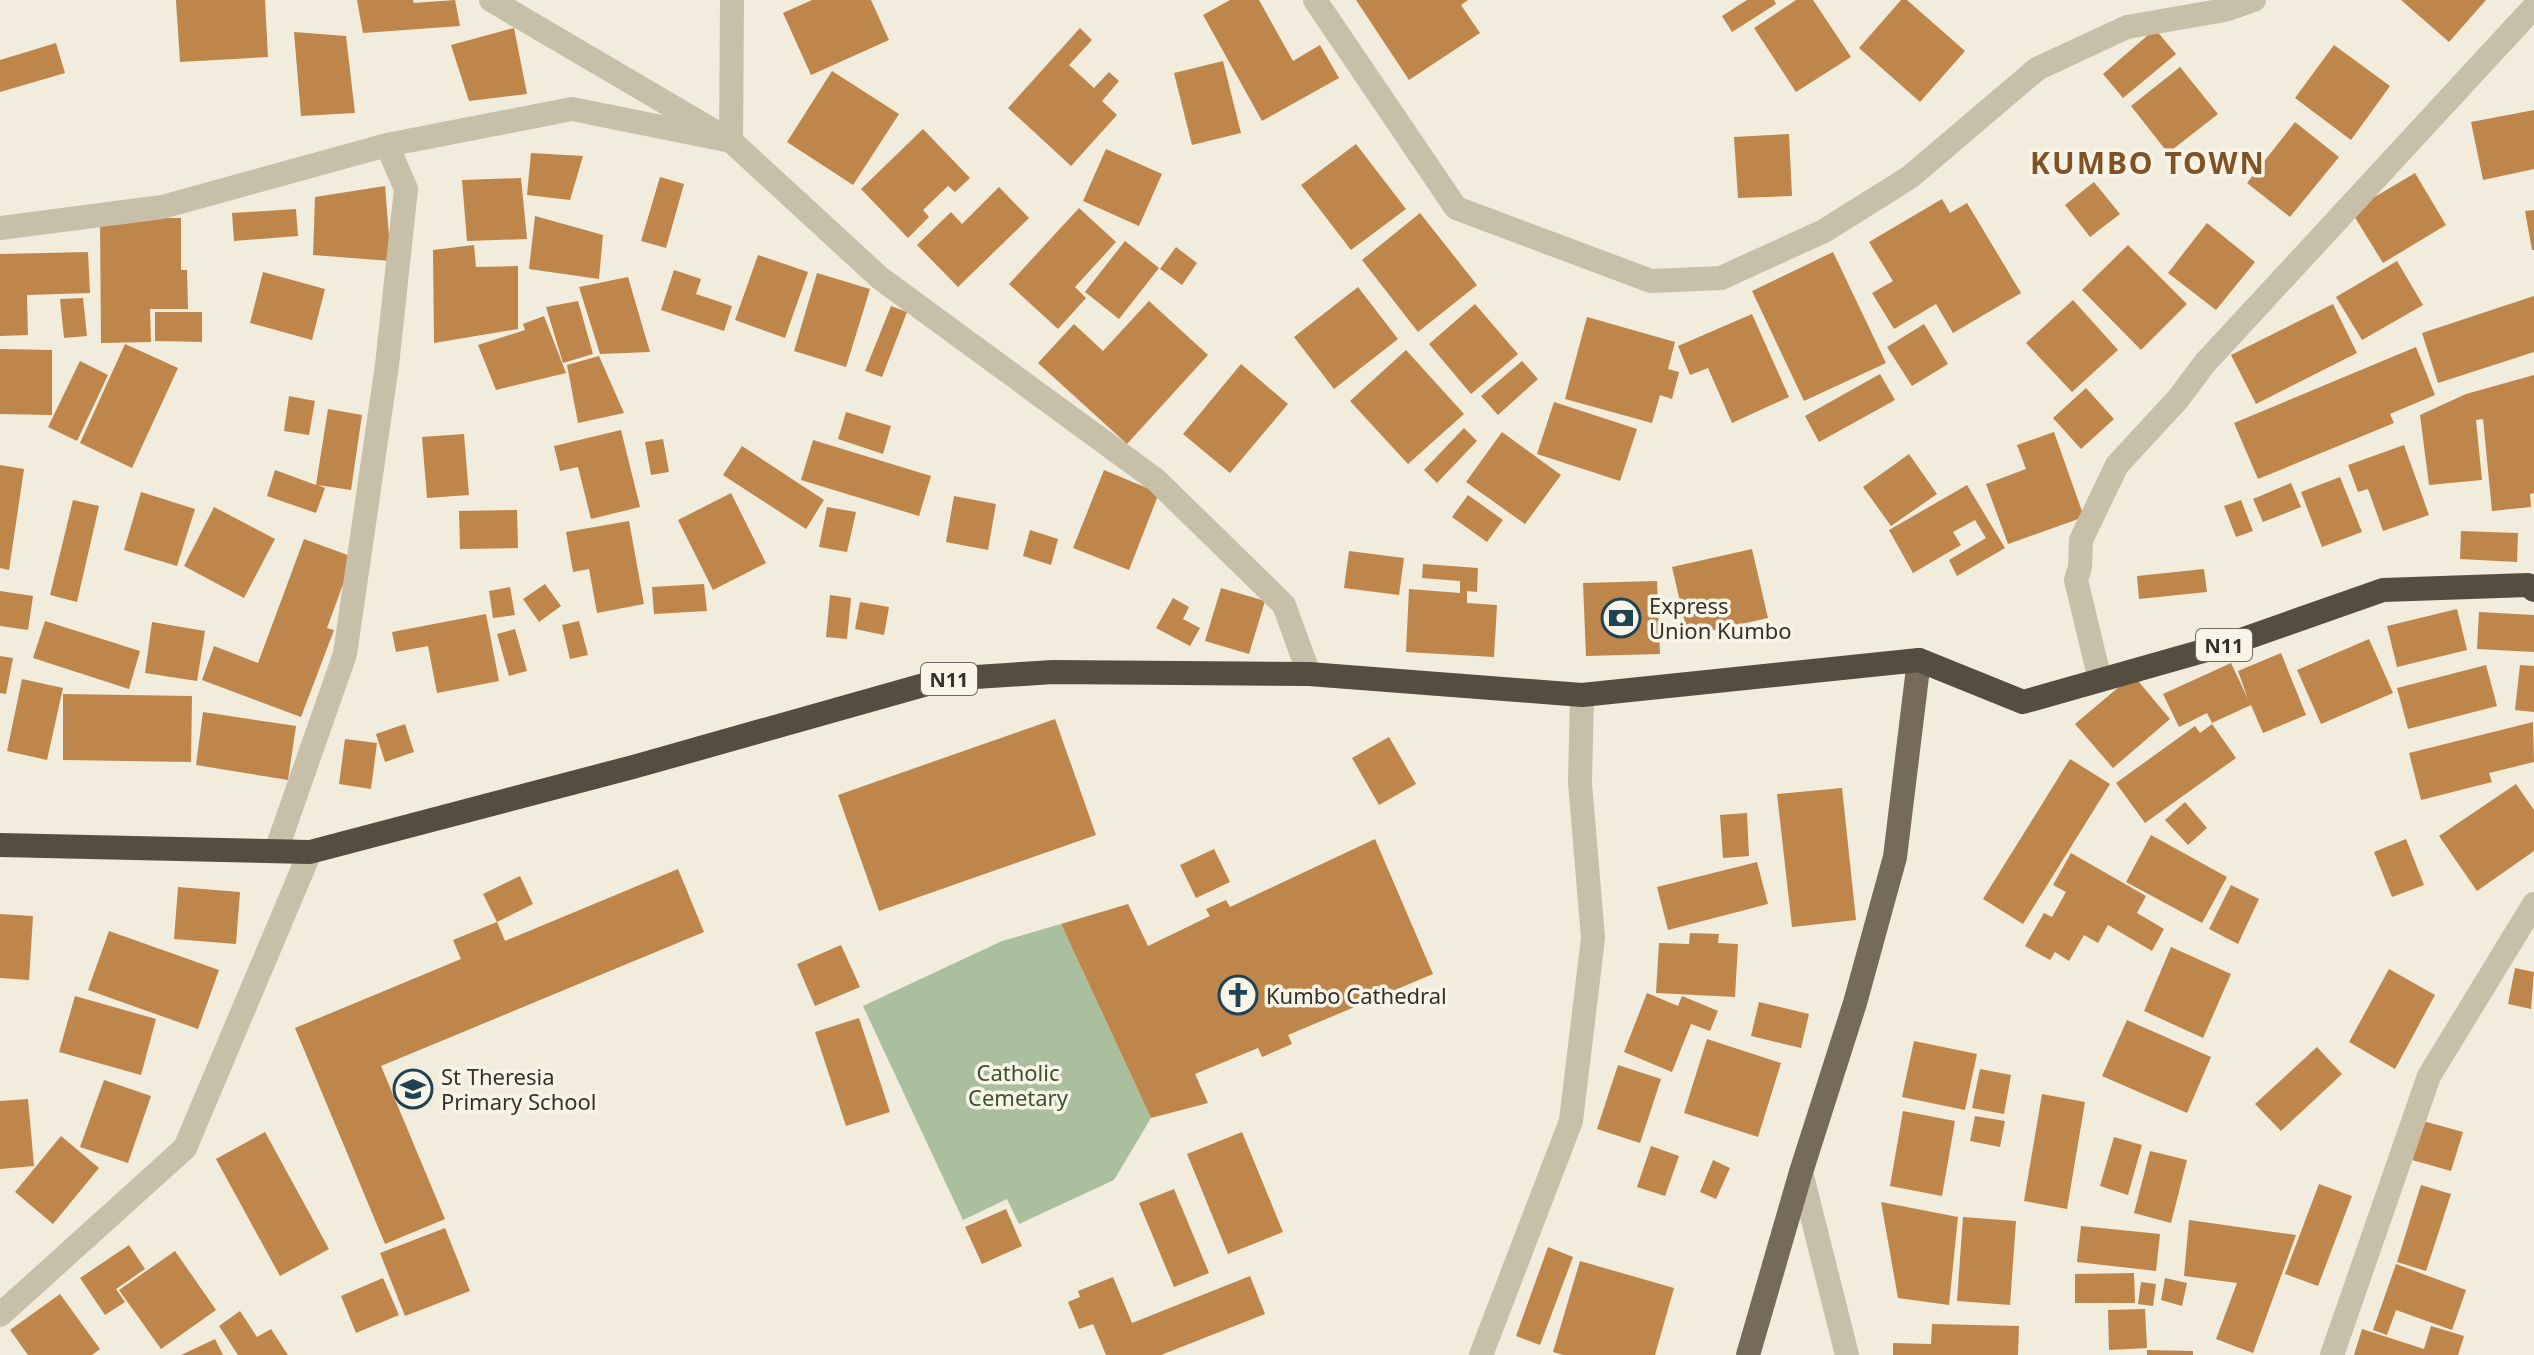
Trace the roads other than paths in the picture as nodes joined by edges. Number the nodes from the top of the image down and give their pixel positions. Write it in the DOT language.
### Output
graph roads {
  1 [pos="491,0"];
  2 [pos="732,0"];
  3 [pos="1315,0"];
  4 [pos="2254,0"];
  5 [pos="2534,7"];
  6 [pos="731,141"];
  7 [pos="387,145"];
  8 [pos="0,228"];
  9 [pos="2532,586"];
  10 [pos="1919,660"];
  11 [pos="1309,674"];
  12 [pos="2100,680"];
  13 [pos="1582,695"];
  14 [pos="0,845"];
  15 [pos="276,851"];
  16 [pos="310,852"];
  17 [pos="2534,904"];
  18 [pos="1801,1172"];
  19 [pos="0,1315"];
  20 [pos="1481,1355"];
  21 [pos="1748,1355"];
  22 [pos="1847,1355"];
  23 [pos="2332,1355"];
  1 -- 6 [label="street"];
  2 -- 6 [label="street"];
  3 -- 4 [label="street"];
  5 -- 12 [label="street"];
  6 -- 7 [label="street"];
  6 -- 11 [label="street"];
  7 -- 8 [label="street"];
  7 -- 15 [label="street"];
  9 -- 12 [label="highway, N11"];
  10 -- 12 [label="highway, N11"];
  10 -- 13 [label="highway, N11"];
  10 -- 18 [label="main road"];
  11 -- 13 [label="highway, N11"];
  11 -- 16 [label="highway, N11"];
  13 -- 20 [label="street"];
  14 -- 15 [label="highway, N11"];
  15 -- 16 [label="highway, N11"];
  16 -- 19 [label="street"];
  17 -- 23 [label="street"];
  18 -- 21 [label="main road"];
  18 -- 22 [label="street"];
}
